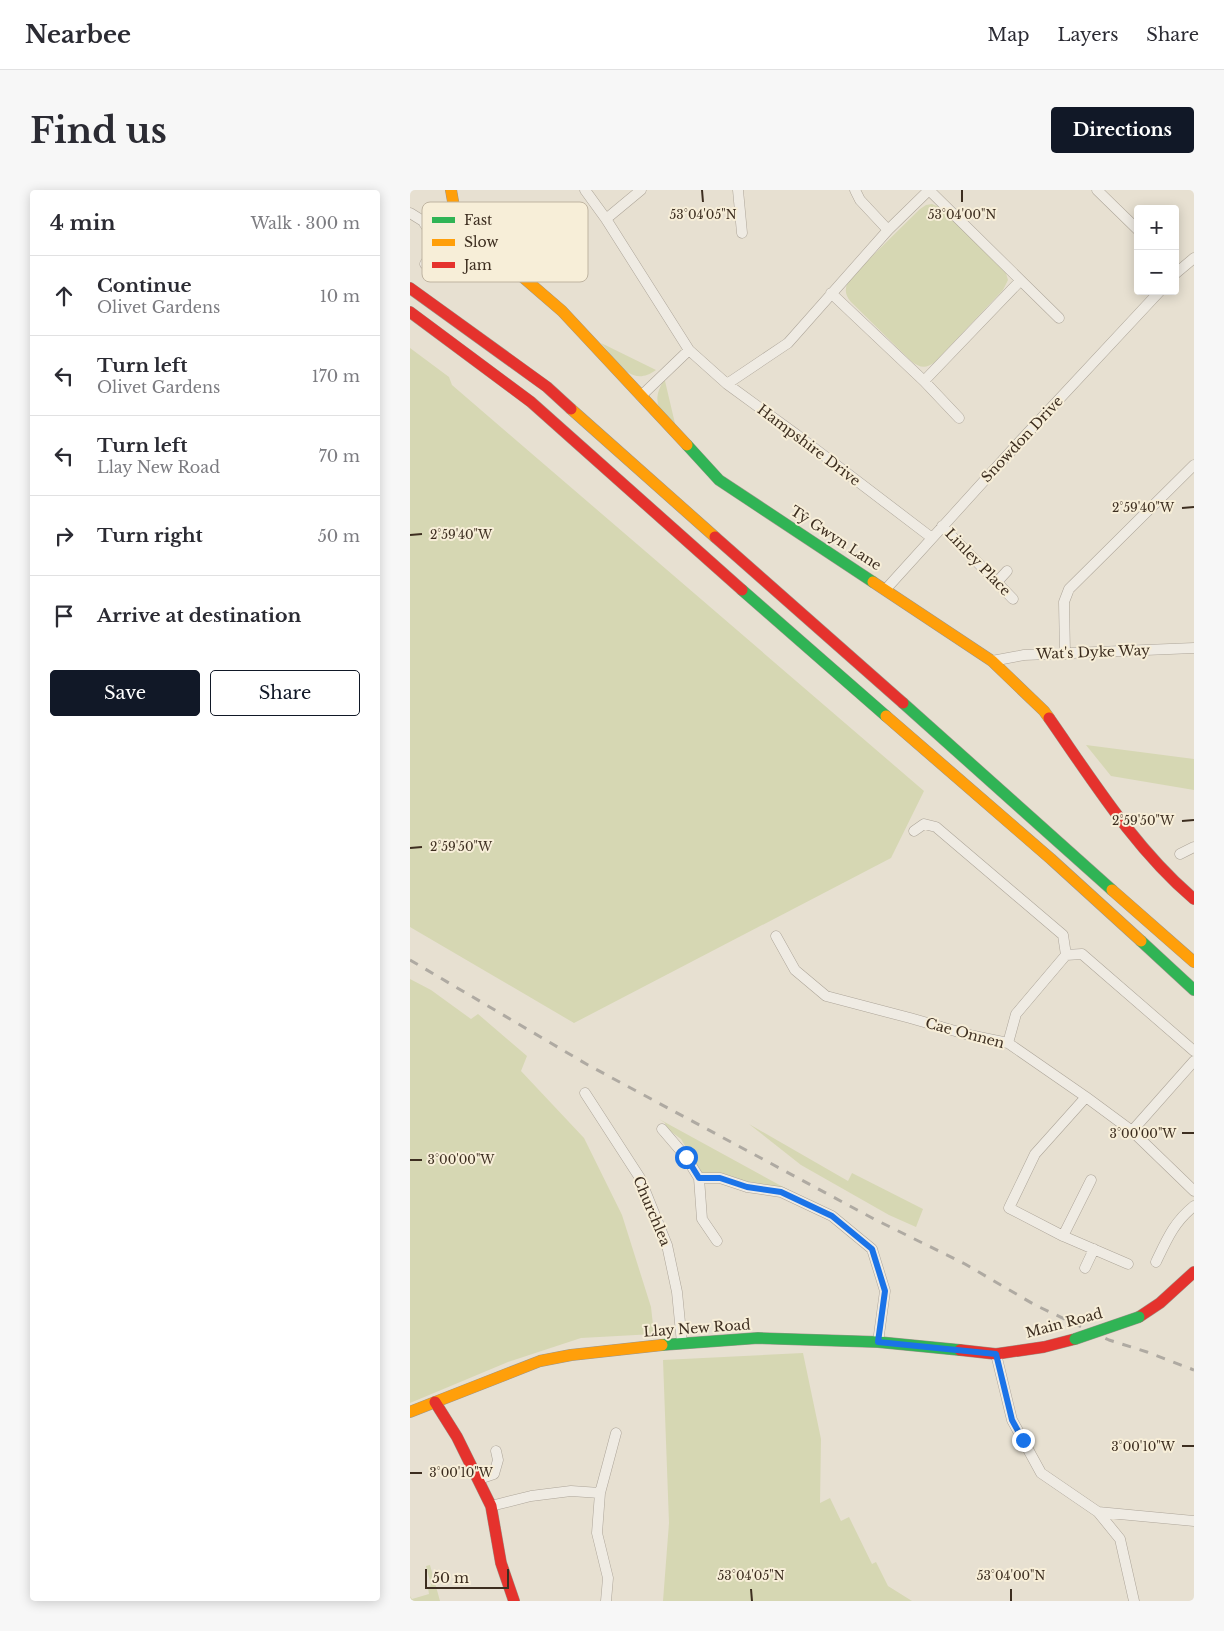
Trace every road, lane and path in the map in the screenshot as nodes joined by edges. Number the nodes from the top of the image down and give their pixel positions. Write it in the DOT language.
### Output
graph roads {
  1 [pos="585,190"];
  2 [pos="641,190"];
  3 [pos="738,190"];
  4 [pos="855,190"];
  5 [pos="929,190"];
  6 [pos="1097,190"];
  7 [pos="410,213"];
  8 [pos="606,219"];
  9 [pos="422,220"];
  10 [pos="1134,226"];
  11 [pos="888,230"];
  12 [pos="742,233"];
  13 [pos="1194,258"];
  14 [pos="1179,269"];
  15 [pos="1020,281"];
  16 [pos="528,282"];
  17 [pos="410,288"];
  18 [pos="831,293"];
  19 [pos="1156,295"];
  20 [pos="410,312"];
  21 [pos="1059,318"];
  22 [pos="689,350"];
  23 [pos="924,381"];
  24 [pos="727,384"];
  25 [pos="641,396"];
  26 [pos="959,418"];
  27 [pos="1194,465"];
  28 [pos="942,526"];
  29 [pos="932,538"];
  30 [pos="1008,571"];
  31 [pos="997,582"];
  32 [pos="886,589"];
  33 [pos="1013,599"];
  34 [pos="1194,648"];
  35 [pos="1065,654"];
  36 [pos="992,661"];
  37 [pos="914,831"];
  38 [pos="1194,842"];
  39 [pos="1194,847"];
  40 [pos="1180,854"];
  41 [pos="1194,899"];
  42 [pos="776,936"];
  43 [pos="1066,955"];
  44 [pos="1194,962"];
  45 [pos="1194,990"];
  46 [pos="1008,1044"];
  47 [pos="1194,1051"];
  48 [pos="1194,1061"];
  49 [pos="585,1093"];
  50 [pos="1086,1097"];
  51 [pos="662,1129"];
  52 [pos="1132,1131"];
  53 [pos="699,1178"];
  54 [pos="1091,1180"];
  55 [pos="1194,1191"];
  56 [pos="1194,1206"];
  57 [pos="1063,1236"];
  58 [pos="1167,1238"];
  59 [pos="717,1241"];
  60 [pos="1178,1242"];
  61 [pos="1094,1250"];
  62 [pos="1156,1262"];
  63 [pos="1128,1264"];
  64 [pos="1085,1268"];
  65 [pos="1194,1272"];
  66 [pos="878,1342"];
  67 [pos="682,1343"];
  68 [pos="996,1354"];
  69 [pos="435,1402"];
  70 [pos="410,1412"];
  71 [pos="616,1433"];
  72 [pos="496,1451"];
  73 [pos="479,1479"];
  74 [pos="600,1494"];
  75 [pos="491,1506"];
  76 [pos="1098,1512"];
  77 [pos="1194,1520"];
  78 [pos="514,1601"];
  79 [pos="606,1601"];
  80 [pos="1134,1601"];
  1 -- 8 [label="street, Hampshire Drive"];
  2 -- 8 [label="street"];
  3 -- 12 [label="street"];
  4 -- 11 [label="street"];
  5 -- 11 [label="street"];
  5 -- 15 [label="street"];
  6 -- 10 [label="street"];
  7 -- 9 [label="street"];
  8 -- 22 [label="street, Hampshire Drive"];
  11 -- 18 [label="street"];
  13 -- 14 [label="street"];
  15 -- 21 [label="street"];
  15 -- 23 [label="street"];
  16 -- 25 [label="main road, Tŷ Gwyn Lane"];
  17 -- 44 [label="main road"];
  18 -- 23 [label="street"];
  18 -- 24 [label="street"];
  19 -- 28 [label="street, Snowdon Drive"];
  20 -- 45 [label="main road"];
  22 -- 24 [label="street, Hampshire Drive"];
  22 -- 25 [label="street"];
  23 -- 26 [label="street"];
  24 -- 29 [label="street, Hampshire Drive"];
  25 -- 32 [label="main road, Tŷ Gwyn Lane"];
  27 -- 35 [label="street"];
  28 -- 29 [label="street, Snowdon Drive"];
  28 -- 31 [label="street, Linley Place"];
  29 -- 32 [label="street, Snowdon Drive"];
  30 -- 31 [label="street"];
  31 -- 33 [label="street, Linley Place"];
  32 -- 36 [label="main road, Tŷ Gwyn Lane"];
  34 -- 35 [label="street, Wat's Dyke Way"];
  35 -- 36 [label="street, Wat's Dyke Way"];
  36 -- 41 [label="main road, Tŷ Gwyn Lane"];
  37 -- 43 [label="street"];
  38 -- 39 [label="street"];
  39 -- 40 [label="street"];
  42 -- 46 [label="street, Cae Onnen"];
  43 -- 46 [label="street"];
  43 -- 47 [label="street"];
  46 -- 50 [label="street, Cae Onnen"];
  48 -- 52 [label="street"];
  49 -- 67 [label="street, Churchlea"];
  50 -- 52 [label="street, Cae Onnen"];
  50 -- 57 [label="street"];
  51 -- 53 [label="street"];
  52 -- 55 [label="street, Cae Onnen"];
  53 -- 59 [label="street"];
  53 -- 66 [label="street"];
  54 -- 57 [label="street"];
  56 -- 58 [label="street"];
  57 -- 61 [label="street"];
  58 -- 60 [label="street"];
  58 -- 62 [label="street"];
  61 -- 63 [label="street"];
  61 -- 64 [label="street"];
  65 -- 68 [label="main road, Main Road, bridge"];
  66 -- 67 [label="main road, Llay New Road"];
  66 -- 68 [label="main road, Llay New Road"];
  67 -- 69 [label="main road, Llay New Road"];
  68 -- 76 [label="street"];
  69 -- 70 [label="main road, Llay New Road"];
  69 -- 73 [label="main road"];
  71 -- 74 [label="street"];
  72 -- 73 [label="street"];
  73 -- 75 [label="main road"];
  74 -- 75 [label="street"];
  74 -- 79 [label="street"];
  75 -- 78 [label="main road"];
  76 -- 77 [label="street"];
  76 -- 80 [label="street"];
}
